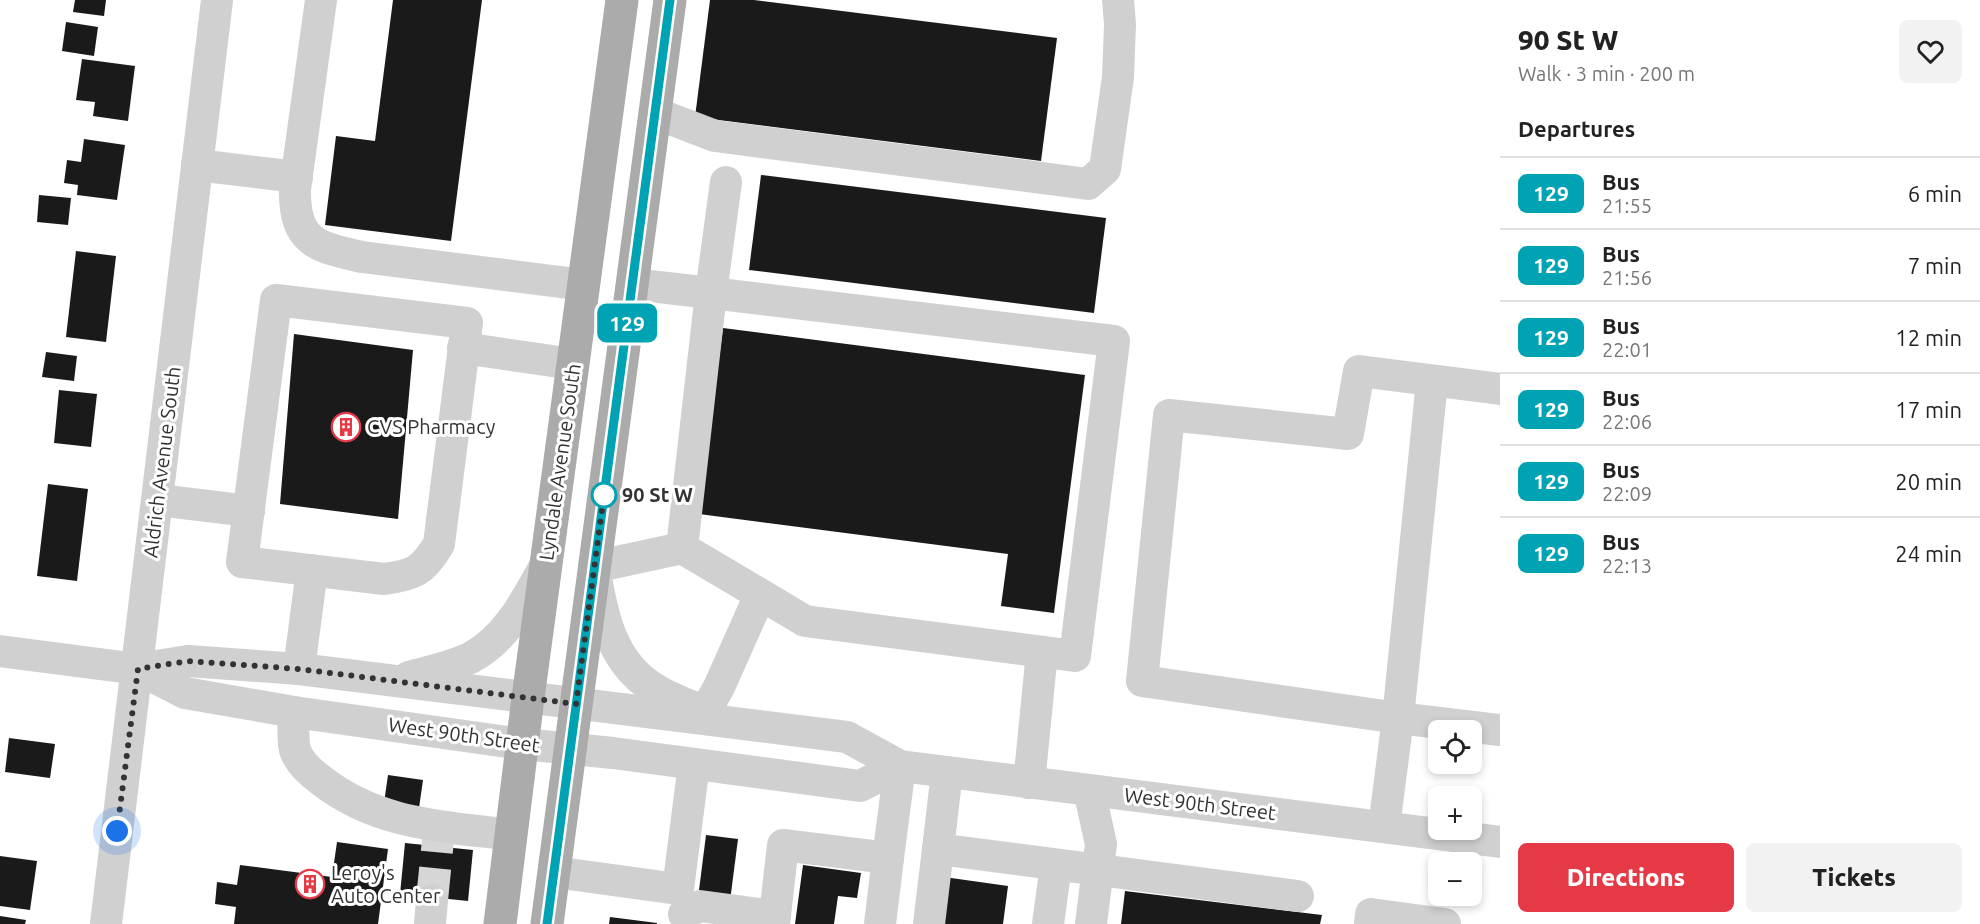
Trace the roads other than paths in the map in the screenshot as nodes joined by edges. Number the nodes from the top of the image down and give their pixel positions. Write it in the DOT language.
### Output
graph roads {
  1 [pos="216,0"];
  2 [pos="321,0"];
  3 [pos="622,0"];
  4 [pos="670,0"];
  5 [pos="1118,0"];
  6 [pos="655,113"];
  7 [pos="197,165"];
  8 [pos="297,177"];
  9 [pos="726,182"];
  10 [pos="632,284"];
  11 [pos="584,285"];
  12 [pos="711,293"];
  13 [pos="464,348"];
  14 [pos="573,363"];
  15 [pos="1432,381"];
  16 [pos="1500,389"];
  17 [pos="158,500"];
  18 [pos="249,511"];
  19 [pos="682,548"];
  20 [pos="546,562"];
  21 [pos="594,567"];
  22 [pos="312,570"];
  23 [pos="760,595"];
  24 [pos="0,651"];
  25 [pos="1042,652"];
  26 [pos="138,669"];
  27 [pos="299,669"];
  28 [pos="395,681"];
  29 [pos="528,698"];
  30 [pos="576,704"];
  31 [pos="294,712"];
  32 [pos="716,717"];
  33 [pos="1398,718"];
  34 [pos="1500,730"];
  35 [pos="522,744"];
  36 [pos="570,748"];
  37 [pos="694,764"];
  38 [pos="900,766"];
  39 [pos="947,772"];
  40 [pos="1029,783"];
  41 [pos="1089,790"];
  42 [pos="1384,827"];
  43 [pos="511,835"];
  44 [pos="1500,842"];
  45 [pos="938,849"];
  46 [pos="888,858"];
  47 [pos="1056,865"];
  48 [pos="1098,871"];
  49 [pos="554,872"];
  50 [pos="1298,896"];
  51 [pos="681,909"];
  52 [pos="774,920"];
  53 [pos="106,924"];
  54 [pos="500,924"];
  55 [pos="547,924"];
  56 [pos="880,924"];
  57 [pos="929,924"];
  58 [pos="1048,924"];
  59 [pos="1091,924"];
  60 [pos="1370,924"];
  61 [pos="1445,924"];
  1 -- 7 [label="street, Aldrich Avenue South"];
  2 -- 8 [label="street"];
  3 -- 11 [label="main road, Lyndale Avenue South"];
  4 -- 6 [label="main road"];
  5 -- 6 [label="street"];
  6 -- 10 [label="main road"];
  7 -- 8 [label="street"];
  7 -- 17 [label="street, Aldrich Avenue South"];
  8 -- 11 [label="street"];
  9 -- 12 [label="street"];
  10 -- 12 [label="street"];
  10 -- 21 [label="main road"];
  11 -- 14 [label="main road, Lyndale Avenue South"];
  12 -- 19 [label="street"];
  12 -- 25 [label="street"];
  13 -- 14 [label="street"];
  13 -- 18 [label="street"];
  13 -- 22 [label="street"];
  14 -- 20 [label="main road, Lyndale Avenue South"];
  15 -- 16 [label="street"];
  15 -- 33 [label="street"];
  15 -- 33 [label="street"];
  17 -- 18 [label="street"];
  17 -- 26 [label="street, Aldrich Avenue South"];
  18 -- 22 [label="street"];
  19 -- 21 [label="street"];
  19 -- 23 [label="street"];
  20 -- 28 [label="street"];
  20 -- 29 [label="main road, Lyndale Avenue South"];
  21 -- 30 [label="main road"];
  21 -- 32 [label="street"];
  22 -- 27 [label="street"];
  23 -- 25 [label="street"];
  23 -- 32 [label="street"];
  24 -- 26 [label="street, West 90th Street"];
  25 -- 40 [label="street"];
  26 -- 27 [label="street, West 90th Street"];
  26 -- 31 [label="street, West 90th Street"];
  26 -- 53 [label="street, Aldrich Avenue South"];
  27 -- 28 [label="street, West 90th Street"];
  28 -- 29 [label="street, West 90th Street"];
  29 -- 30 [label="street, West 90th Street"];
  29 -- 35 [label="main road, Lyndale Avenue South"];
  30 -- 32 [label="street, West 90th Street"];
  30 -- 36 [label="main road"];
  31 -- 35 [label="street, West 90th Street"];
  31 -- 43 [label="street"];
  32 -- 38 [label="street, West 90th Street"];
  33 -- 34 [label="street"];
  33 -- 42 [label="street"];
  35 -- 36 [label="street, West 90th Street"];
  35 -- 43 [label="main road, Lyndale Avenue South"];
  36 -- 37 [label="street, West 90th Street"];
  36 -- 49 [label="main road"];
  37 -- 38 [label="street, West 90th Street"];
  37 -- 51 [label="street"];
  38 -- 39 [label="street, West 90th Street"];
  38 -- 46 [label="street"];
  39 -- 40 [label="street, West 90th Street"];
  39 -- 45 [label="street"];
  40 -- 41 [label="street, West 90th Street"];
  41 -- 42 [label="street, West 90th Street"];
  41 -- 48 [label="street"];
  42 -- 44 [label="street, West 90th Street"];
  43 -- 54 [label="main road, Lyndale Avenue South"];
  45 -- 47 [label="street"];
  45 -- 57 [label="street"];
  46 -- 52 [label="street"];
  46 -- 56 [label="street"];
  47 -- 48 [label="street"];
  47 -- 58 [label="street"];
  48 -- 50 [label="street"];
  48 -- 59 [label="street"];
  49 -- 51 [label="street"];
  49 -- 55 [label="main road"];
  51 -- 52 [label="street"];
  60 -- 61 [label="street"];
}
